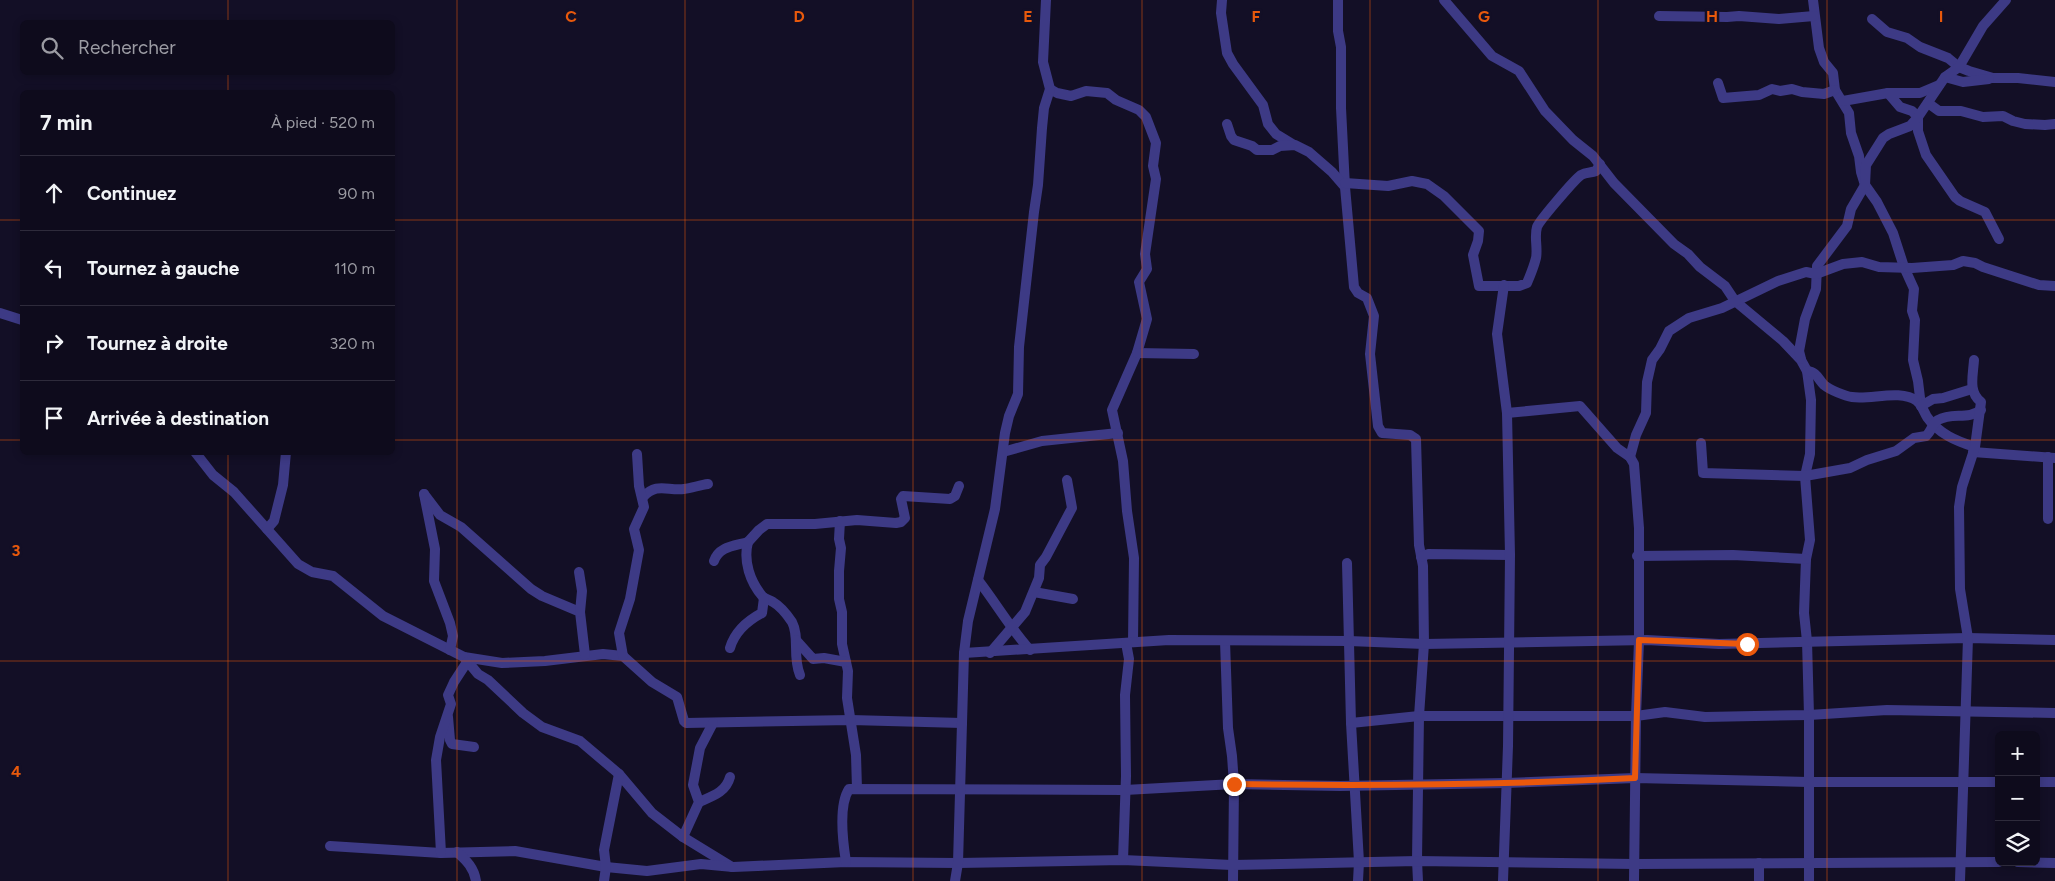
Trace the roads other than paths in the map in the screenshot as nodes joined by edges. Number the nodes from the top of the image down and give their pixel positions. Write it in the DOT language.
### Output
graph roads {
  1 [pos="1046,0"];
  2 [pos="1222,0"];
  3 [pos="1338,0"];
  4 [pos="1444,0"];
  5 [pos="1813,0"];
  6 [pos="2006,0"];
  7 [pos="1659,16"];
  8 [pos="1814,16"];
  9 [pos="1872,19"];
  10 [pos="1959,67"];
  11 [pos="1993,78"];
  12 [pos="1942,81"];
  13 [pos="2055,82"];
  14 [pos="1718,83"];
  15 [pos="1050,88"];
  16 [pos="1835,90"];
  17 [pos="1888,93"];
  18 [pos="1843,102"];
  19 [pos="1928,104"];
  20 [pos="1918,117"];
  21 [pos="1227,124"];
  22 [pos="2055,124"];
  23 [pos="1295,145"];
  24 [pos="1600,164"];
  25 [pos="1345,185"];
  26 [pos="1865,185"];
  27 [pos="1998,239"];
  28 [pos="1904,266"];
  29 [pos="1813,271"];
  30 [pos="1504,285"];
  31 [pos="2055,286"];
  32 [pos="1735,301"];
  33 [pos="0,312"];
  34 [pos="20,319"];
  35 [pos="1137,353"];
  36 [pos="1194,354"];
  37 [pos="1801,360"];
  38 [pos="1974,360"];
  39 [pos="1807,371"];
  40 [pos="1972,389"];
  41 [pos="1921,406"];
  42 [pos="1507,413"];
  43 [pos="1979,414"];
  44 [pos="1934,425"];
  45 [pos="1118,433"];
  46 [pos="1700,443"];
  47 [pos="1974,449"];
  48 [pos="1003,452"];
  49 [pos="637,454"];
  50 [pos="197,455"];
  51 [pos="286,455"];
  52 [pos="1630,457"];
  53 [pos="2052,458"];
  54 [pos="1805,476"];
  55 [pos="1067,480"];
  56 [pos="708,484"];
  57 [pos="959,486"];
  58 [pos="643,497"];
  59 [pos="2048,519"];
  60 [pos="840,521"];
  61 [pos="267,529"];
  62 [pos="748,542"];
  63 [pos="1510,555"];
  64 [pos="1637,556"];
  65 [pos="1421,557"];
  66 [pos="1806,559"];
  67 [pos="714,561"];
  68 [pos="1347,563"];
  69 [pos="579,572"];
  70 [pos="978,580"];
  71 [pos="1034,592"];
  72 [pos="764,598"];
  73 [pos="1073,599"];
  74 [pos="580,612"];
  75 [pos="1012,627"];
  76 [pos="1968,638"];
  77 [pos="796,640"];
  78 [pos="1639,640"];
  79 [pos="2055,640"];
  80 [pos="1225,641"];
  81 [pos="1349,641"];
  82 [pos="1807,641"];
  83 [pos="1129,642"];
  84 [pos="1510,642"];
  85 [pos="1424,644"];
  86 [pos="730,648"];
  87 [pos="450,650"];
  88 [pos="1030,650"];
  89 [pos="990,653"];
  90 [pos="964,654"];
  91 [pos="585,656"];
  92 [pos="623,656"];
  93 [pos="466,659"];
  94 [pos="846,662"];
  95 [pos="800,675"];
  96 [pos="1966,712"];
  97 [pos="2055,713"];
  98 [pos="1809,715"];
  99 [pos="448,716"];
  100 [pos="1419,716"];
  101 [pos="1507,716"];
  102 [pos="1636,716"];
  103 [pos="851,720"];
  104 [pos="713,723"];
  105 [pos="962,723"];
  106 [pos="1351,723"];
  107 [pos="474,746"];
  108 [pos="619,774"];
  109 [pos="730,776"];
  110 [pos="1635,778"];
  111 [pos="1808,782"];
  112 [pos="1963,782"];
  113 [pos="1995,782"];
  114 [pos="2040,782"];
  115 [pos="2055,782"];
  116 [pos="1506,783"];
  117 [pos="1234,784"];
  118 [pos="1419,784"];
  119 [pos="1356,786"];
  120 [pos="857,789"];
  121 [pos="960,790"];
  122 [pos="1125,790"];
  123 [pos="699,802"];
  124 [pos="683,837"];
  125 [pos="843,843"];
  126 [pos="330,846"];
  127 [pos="441,853"];
  128 [pos="469,856"];
  129 [pos="1124,860"];
  130 [pos="1417,861"];
  131 [pos="1961,861"];
  132 [pos="846,862"];
  133 [pos="875,862"];
  134 [pos="1359,862"];
  135 [pos="1502,862"];
  136 [pos="1808,862"];
  137 [pos="1995,862"];
  138 [pos="958,863"];
  139 [pos="1759,863"];
  140 [pos="2040,863"];
  141 [pos="2055,863"];
  142 [pos="1635,864"];
  143 [pos="1232,865"];
  144 [pos="606,867"];
  145 [pos="733,867"];
  146 [pos="476,881"];
  147 [pos="604,881"];
  148 [pos="955,881"];
  149 [pos="1233,881"];
  150 [pos="1358,881"];
  151 [pos="1418,881"];
  152 [pos="1503,881"];
  153 [pos="1634,881"];
  154 [pos="1759,881"];
  155 [pos="1808,881"];
  156 [pos="1960,881"];
  1 -- 15 [label="street"];
  2 -- 23 [label="street"];
  3 -- 25 [label="street"];
  4 -- 24 [label="street"];
  5 -- 8 [label="street"];
  6 -- 10 [label="street"];
  7 -- 8 [label="street"];
  8 -- 16 [label="street"];
  9 -- 10 [label="street"];
  10 -- 11 [label="street"];
  10 -- 12 [label="street"];
  11 -- 12 [label="street"];
  11 -- 13 [label="street"];
  12 -- 17 [label="street"];
  12 -- 19 [label="street"];
  14 -- 16 [label="street"];
  15 -- 35 [label="street"];
  15 -- 48 [label="street"];
  16 -- 18 [label="street"];
  17 -- 18 [label="street"];
  17 -- 20 [label="street"];
  18 -- 26 [label="street"];
  19 -- 20 [label="street"];
  19 -- 22 [label="street"];
  20 -- 26 [label="street"];
  20 -- 27 [label="street"];
  21 -- 23 [label="street"];
  23 -- 25 [label="street"];
  24 -- 30 [label="street"];
  24 -- 32 [label="street"];
  25 -- 30 [label="street"];
  25 -- 65 [label="street"];
  26 -- 28 [label="street"];
  26 -- 29 [label="street"];
  28 -- 29 [label="street"];
  28 -- 31 [label="street"];
  28 -- 41 [label="street"];
  29 -- 32 [label="street"];
  29 -- 37 [label="street"];
  30 -- 42 [label="street"];
  32 -- 37 [label="street"];
  32 -- 52 [label="street"];
  33 -- 34 [label="street"];
  35 -- 36 [label="street"];
  35 -- 45 [label="street"];
  37 -- 39 [label="street"];
  38 -- 40 [label="street"];
  39 -- 41 [label="street"];
  39 -- 54 [label="street"];
  40 -- 41 [label="street"];
  40 -- 43 [label="street"];
  41 -- 44 [label="street"];
  42 -- 52 [label="street"];
  42 -- 63 [label="street"];
  43 -- 44 [label="street"];
  43 -- 47 [label="street"];
  44 -- 47 [label="street"];
  44 -- 54 [label="street"];
  45 -- 48 [label="street"];
  45 -- 83 [label="street"];
  46 -- 54 [label="street"];
  47 -- 53 [label="street"];
  47 -- 76 [label="street"];
  48 -- 70 [label="street"];
  49 -- 58 [label="street"];
  50 -- 61 [label="street"];
  51 -- 61 [label="street"];
  52 -- 64 [label="street"];
  53 -- 59 [label="street"];
  54 -- 66 [label="street"];
  55 -- 71 [label="street"];
  56 -- 58 [label="street"];
  57 -- 60 [label="street"];
  58 -- 92 [label="street"];
  60 -- 62 [label="street"];
  60 -- 94 [label="street"];
  61 -- 87 [label="street"];
  62 -- 67 [label="street"];
  62 -- 72 [label="street"];
  63 -- 65 [label="street"];
  63 -- 84 [label="street"];
  64 -- 66 [label="street"];
  64 -- 78 [label="street"];
  65 -- 85 [label="street"];
  66 -- 82 [label="street"];
  68 -- 81 [label="street"];
  69 -- 74 [label="street"];
  70 -- 75 [label="street"];
  70 -- 90 [label="street"];
  71 -- 73 [label="street"];
  71 -- 75 [label="street"];
  72 -- 77 [label="street"];
  72 -- 86 [label="street"];
  74 -- 87 [label="street"];
  74 -- 91 [label="street"];
  75 -- 88 [label="street"];
  75 -- 89 [label="street"];
  76 -- 79 [label="street"];
  76 -- 82 [label="street"];
  76 -- 96 [label="street"];
  77 -- 94 [label="street"];
  77 -- 95 [label="street"];
  78 -- 82 [label="street"];
  78 -- 84 [label="street"];
  78 -- 102 [label="street"];
  80 -- 81 [label="street"];
  80 -- 83 [label="street"];
  80 -- 117 [label="street"];
  81 -- 85 [label="street"];
  81 -- 106 [label="street"];
  82 -- 98 [label="street"];
  83 -- 88 [label="street"];
  83 -- 122 [label="street"];
  84 -- 85 [label="street"];
  84 -- 101 [label="street"];
  85 -- 100 [label="street"];
  87 -- 93 [label="street"];
  88 -- 89 [label="street"];
  89 -- 90 [label="street"];
  90 -- 105 [label="street"];
  91 -- 92 [label="street"];
  91 -- 93 [label="street"];
  92 -- 104 [label="street"];
  93 -- 99 [label="street"];
  93 -- 108 [label="street"];
  94 -- 103 [label="street"];
  96 -- 97 [label="street"];
  96 -- 98 [label="street"];
  96 -- 112 [label="street"];
  98 -- 102 [label="street"];
  98 -- 111 [label="street"];
  99 -- 107 [label="street"];
  99 -- 127 [label="street"];
  100 -- 101 [label="street"];
  100 -- 106 [label="street"];
  100 -- 118 [label="street"];
  101 -- 102 [label="street"];
  101 -- 116 [label="street"];
  102 -- 110 [label="street"];
  103 -- 104 [label="street"];
  103 -- 105 [label="street"];
  103 -- 120 [label="street"];
  104 -- 123 [label="street"];
  105 -- 121 [label="street"];
  106 -- 119 [label="street"];
  108 -- 124 [label="street"];
  108 -- 144 [label="street"];
  109 -- 123 [label="street"];
  110 -- 111 [label="street"];
  110 -- 116 [label="street"];
  110 -- 142 [label="street"];
  111 -- 112 [label="street"];
  111 -- 136 [label="street"];
  112 -- 113 [label="street"];
  112 -- 131 [label="street"];
  114 -- 115 [label="street"];
  116 -- 118 [label="street"];
  116 -- 135 [label="street"];
  117 -- 119 [label="street"];
  117 -- 122 [label="street"];
  117 -- 143 [label="street"];
  118 -- 119 [label="street"];
  118 -- 130 [label="street"];
  119 -- 134 [label="street"];
  120 -- 121 [label="street"];
  120 -- 125 [label="street"];
  121 -- 122 [label="street"];
  121 -- 138 [label="street"];
  122 -- 129 [label="street"];
  123 -- 124 [label="street"];
  124 -- 145 [label="street"];
  125 -- 132 [label="street"];
  125 -- 133 [label="street"];
  126 -- 127 [label="street"];
  127 -- 128 [label="street"];
  128 -- 144 [label="street"];
  128 -- 146 [label="street"];
  129 -- 138 [label="street"];
  129 -- 143 [label="street"];
  130 -- 134 [label="street"];
  130 -- 135 [label="street"];
  130 -- 151 [label="street"];
  131 -- 136 [label="street"];
  131 -- 137 [label="street"];
  131 -- 156 [label="street"];
  132 -- 133 [label="street"];
  132 -- 145 [label="street"];
  133 -- 138 [label="street"];
  134 -- 143 [label="street"];
  134 -- 150 [label="street"];
  135 -- 142 [label="street"];
  135 -- 152 [label="street"];
  136 -- 139 [label="street"];
  136 -- 155 [label="street"];
  138 -- 148 [label="street"];
  139 -- 142 [label="street"];
  139 -- 154 [label="street"];
  140 -- 141 [label="street"];
  142 -- 153 [label="street"];
  143 -- 149 [label="street"];
  144 -- 145 [label="street"];
  144 -- 147 [label="street"];
}
